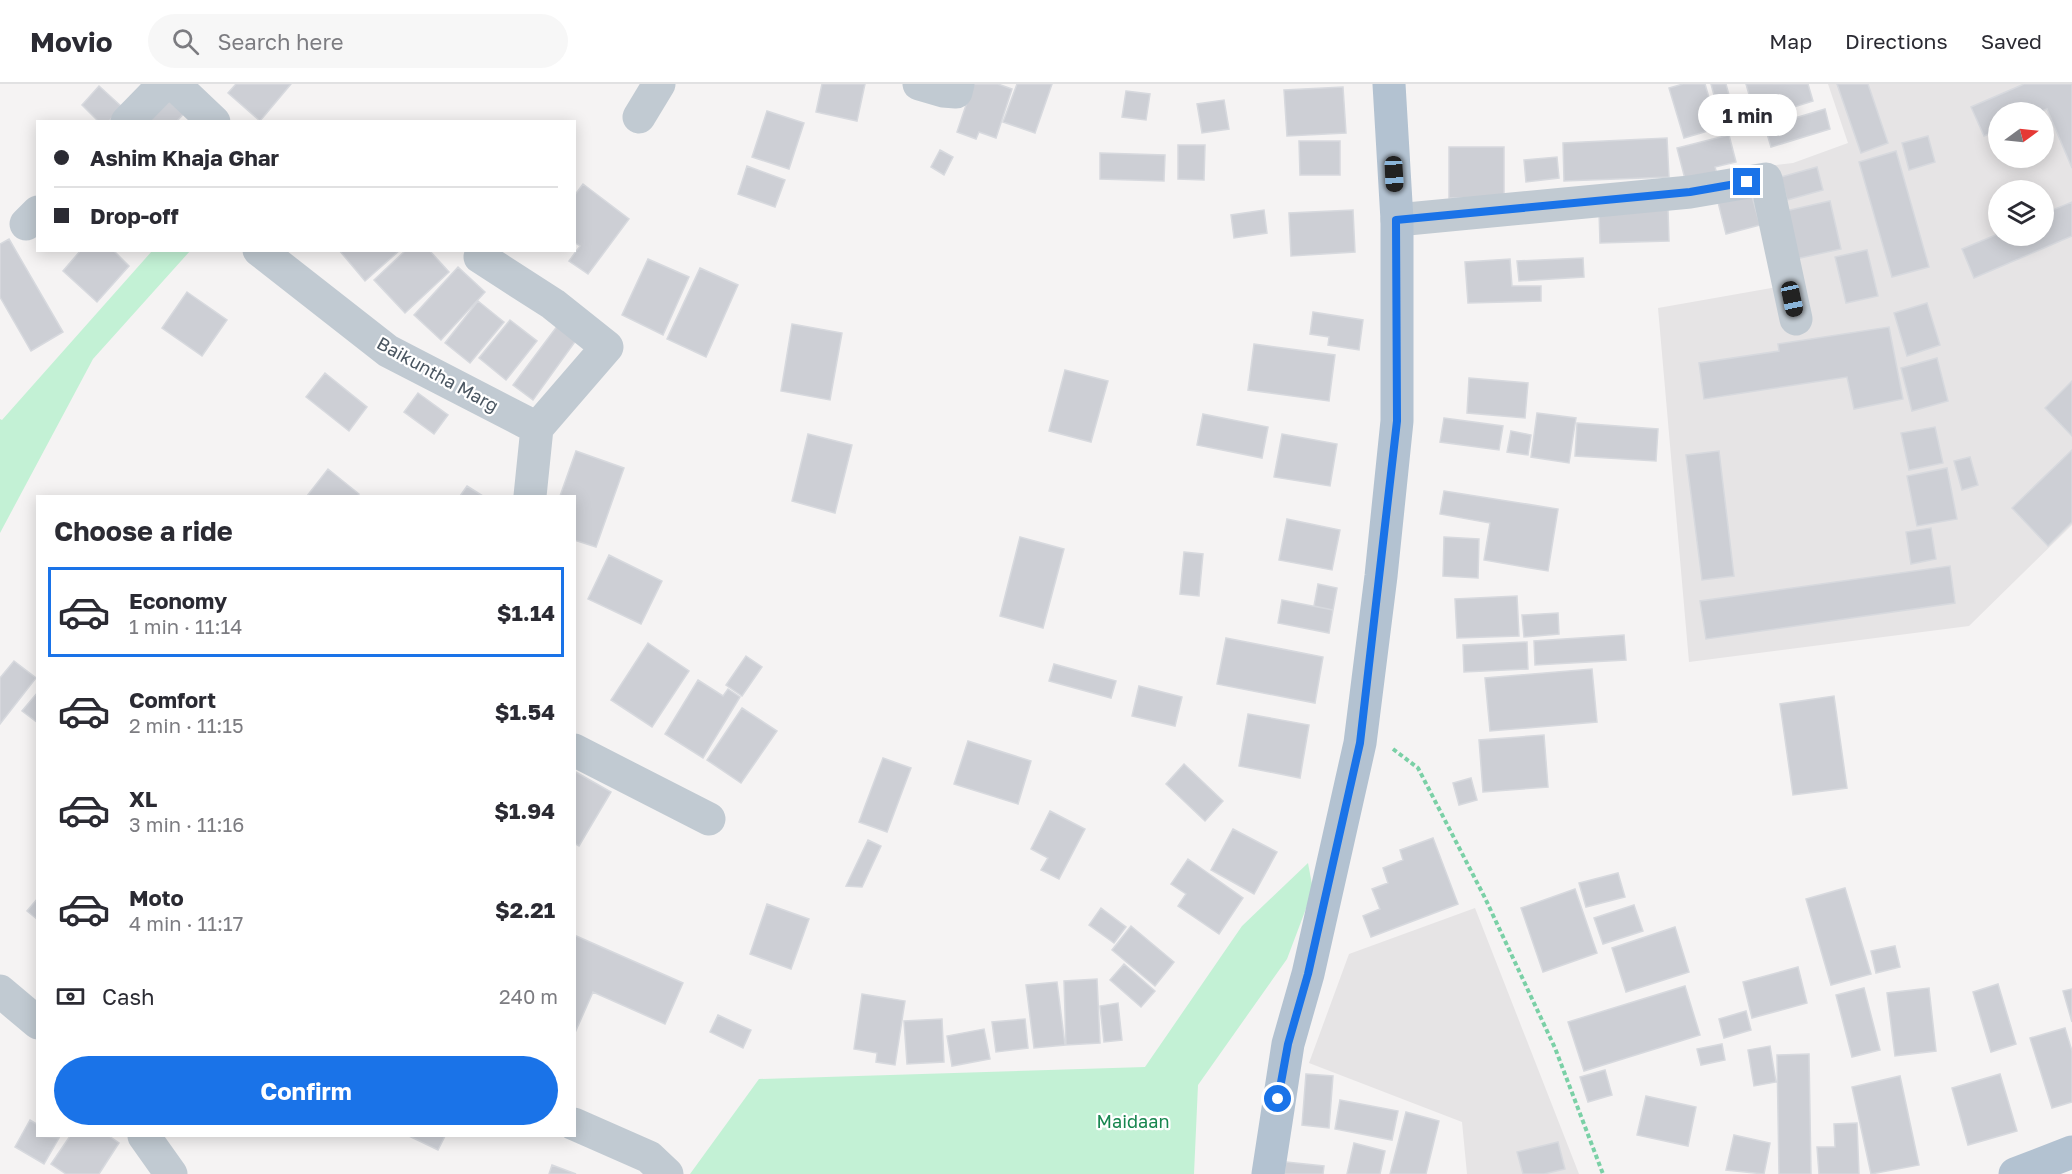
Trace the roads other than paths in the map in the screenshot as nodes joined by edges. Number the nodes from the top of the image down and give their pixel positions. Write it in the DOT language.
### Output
graph roads {
  1 [pos="164,84"];
  2 [pos="174,84"];
  3 [pos="659,84"];
  4 [pos="920,84"];
  5 [pos="958,84"];
  6 [pos="1389,84"];
  7 [pos="639,117"];
  8 [pos="129,120"];
  9 [pos="212,120"];
  10 [pos="1396,220"];
  11 [pos="262,252"];
  12 [pos="480,257"];
  13 [pos="1796,319"];
  14 [pos="537,428"];
  15 [pos="530,495"];
  16 [pos="576,751"];
  17 [pos="709,819"];
  18 [pos="0,991"];
  19 [pos="36,1021"];
  20 [pos="576,1125"];
  21 [pos="145,1137"];
  22 [pos="2072,1152"];
  23 [pos="171,1174"];
  24 [pos="668,1174"];
  25 [pos="1268,1174"];
  26 [pos="2015,1174"];
  1 -- 8 [label="street"];
  2 -- 9 [label="street"];
  3 -- 7 [label="street"];
  4 -- 5 [label="street"];
  6 -- 10 [label="main road"];
  10 -- 13 [label="street"];
  10 -- 25 [label="main road"];
  11 -- 14 [label="street, Baikuntha Marg"];
  12 -- 14 [label="street"];
  14 -- 15 [label="street"];
  16 -- 17 [label="street"];
  18 -- 19 [label="street"];
  20 -- 24 [label="street"];
  21 -- 23 [label="street"];
  22 -- 26 [label="main road"];
}
